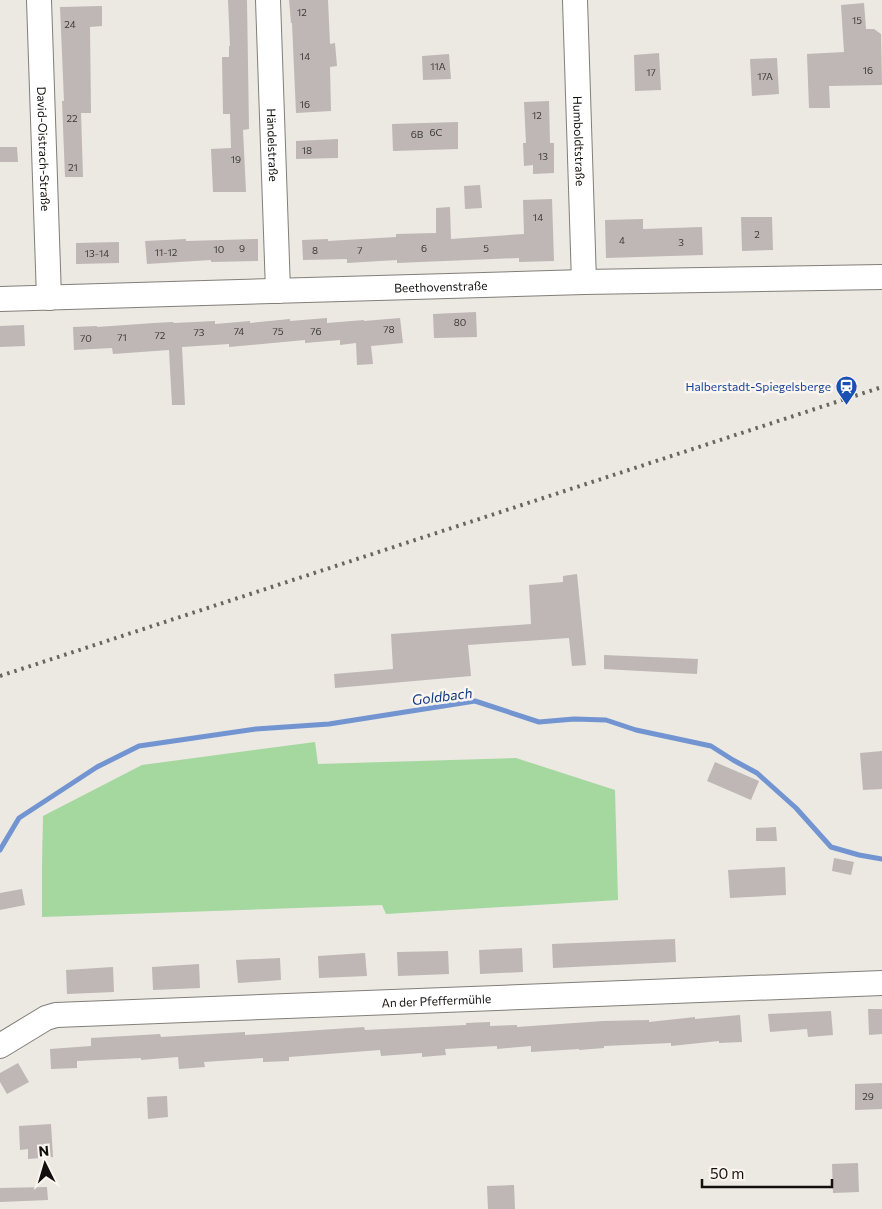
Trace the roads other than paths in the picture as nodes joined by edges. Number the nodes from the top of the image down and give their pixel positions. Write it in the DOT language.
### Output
graph roads {
  1 [pos="39,0"];
  2 [pos="268,0"];
  3 [pos="575,0"];
  4 [pos="882,276"];
  5 [pos="584,282"];
  6 [pos="278,291"];
  7 [pos="49,298"];
  8 [pos="0,299"];
  9 [pos="882,983"];
  10 [pos="0,1046"];
  1 -- 7 [label="street, David-Oistrach-Straße"];
  2 -- 6 [label="street, Händelstraße"];
  3 -- 5 [label="street, Humboldtstraße"];
  4 -- 5 [label="street, Beethovenstraße"];
  5 -- 6 [label="street, Beethovenstraße"];
  6 -- 7 [label="street, Beethovenstraße"];
  7 -- 8 [label="street, Beethovenstraße"];
  9 -- 10 [label="street, An der Pfeffermühle"];
}
